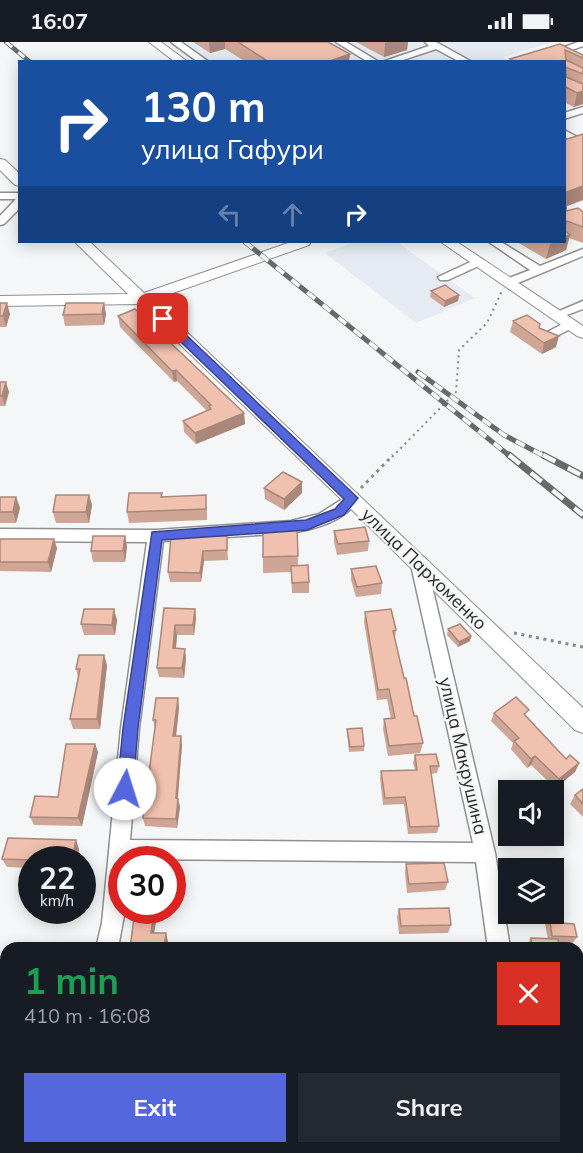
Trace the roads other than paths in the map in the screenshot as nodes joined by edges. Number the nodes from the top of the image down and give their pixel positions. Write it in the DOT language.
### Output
graph roads {
  1 [pos="154,42"];
  2 [pos="175,42"];
  3 [pos="340,42"];
  4 [pos="583,43"];
  5 [pos="433,44"];
  6 [pos="180,60"];
  7 [pos="202,60"];
  8 [pos="372,60"];
  9 [pos="394,60"];
  10 [pos="464,60"];
  11 [pos="534,60"];
  12 [pos="582,111"];
  13 [pos="566,115"];
  14 [pos="566,135"];
  15 [pos="583,144"];
  16 [pos="0,163"];
  17 [pos="18,180"];
  18 [pos="0,196"];
  19 [pos="18,196"];
  20 [pos="18,203"];
  21 [pos="0,222"];
  22 [pos="83,243"];
  23 [pos="301,243"];
  24 [pos="450,243"];
  25 [pos="496,243"];
  26 [pos="580,250"];
  27 [pos="479,262"];
  28 [pos="539,270"];
  29 [pos="444,277"];
  30 [pos="508,283"];
  31 [pos="141,299"];
  32 [pos="0,301"];
  33 [pos="583,305"];
  34 [pos="556,315"];
  35 [pos="576,329"];
  36 [pos="544,338"];
  37 [pos="352,498"];
  38 [pos="0,536"];
  39 [pos="156,536"];
  40 [pos="419,565"];
  41 [pos="583,723"];
  42 [pos="120,846"];
  43 [pos="186,850"];
  44 [pos="485,853"];
  45 [pos="113,924"];
  46 [pos="108,942"];
  47 [pos="498,942"];
  1 -- 6 [label="main road"];
  2 -- 7 [label="street"];
  3 -- 8 [label="street"];
  4 -- 11 [label="street"];
  5 -- 9 [label="street"];
  5 -- 10 [label="street"];
  12 -- 13 [label="street"];
  14 -- 15 [label="street"];
  16 -- 17 [label="main road"];
  18 -- 19 [label="street"];
  20 -- 21 [label="street"];
  22 -- 31 [label="main road, улица Пархоменко"];
  23 -- 31 [label="main road"];
  24 -- 27 [label="main road"];
  25 -- 28 [label="street"];
  26 -- 28 [label="street"];
  27 -- 29 [label="street"];
  27 -- 30 [label="main road"];
  28 -- 30 [label="street"];
  30 -- 34 [label="main road"];
  31 -- 32 [label="main road"];
  31 -- 37 [label="main road, улица Пархоменко"];
  33 -- 34 [label="street"];
  34 -- 35 [label="main road"];
  35 -- 36 [label="street"];
  37 -- 39 [label="street"];
  37 -- 40 [label="main road, улица Пархоменко"];
  38 -- 39 [label="street"];
  39 -- 42 [label="street"];
  40 -- 41 [label="main road, улица Пархоменко"];
  40 -- 44 [label="street, улица Макрушина"];
  43 -- 44 [label="street"];
  44 -- 47 [label="street, улица Макрушина"];
  45 -- 46 [label="street"];
}
